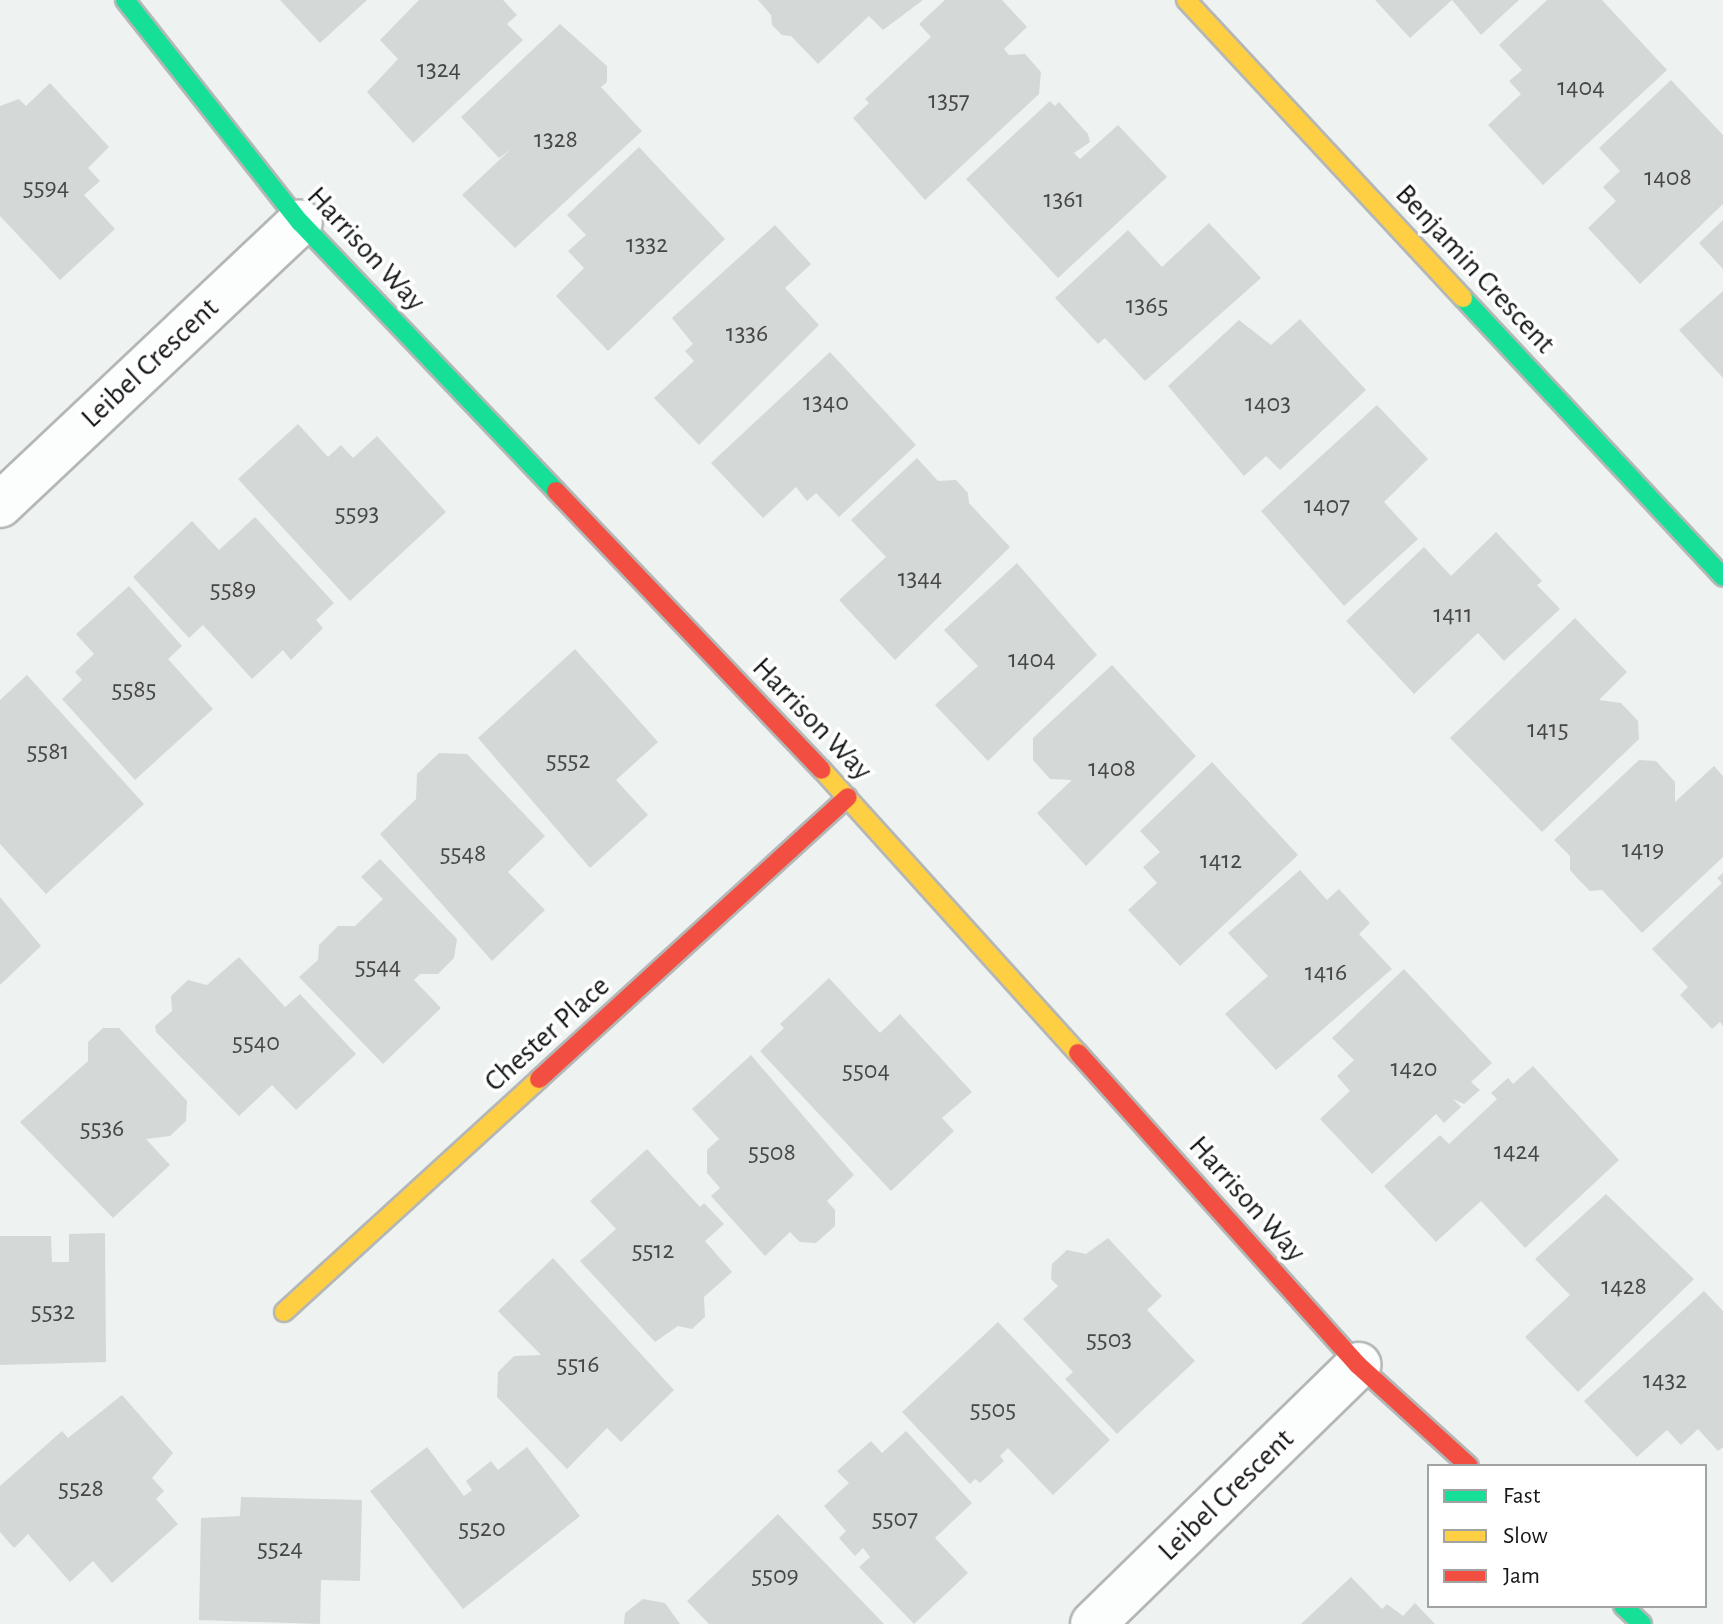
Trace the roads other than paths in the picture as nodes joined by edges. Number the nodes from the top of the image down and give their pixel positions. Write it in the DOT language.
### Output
graph roads {
  1 [pos="125,0"];
  2 [pos="1186,0"];
  3 [pos="300,222"];
  4 [pos="0,505"];
  5 [pos="1723,577"];
  6 [pos="848,797"];
  7 [pos="284,1312"];
  8 [pos="1358,1365"];
  9 [pos="1467,1464"];
  10 [pos="1625,1608"];
  11 [pos="1093,1624"];
  12 [pos="1642,1624"];
  1 -- 3 [label="street, Harrison Way"];
  2 -- 5 [label="street, Benjamin Crescent"];
  3 -- 4 [label="street, Leibel Crescent"];
  3 -- 6 [label="street, Harrison Way"];
  6 -- 7 [label="street, Chester Place"];
  6 -- 8 [label="street, Harrison Way"];
  8 -- 9 [label="street, Harrison Way"];
  8 -- 11 [label="street, Leibel Crescent"];
  10 -- 12 [label="street"];
}
